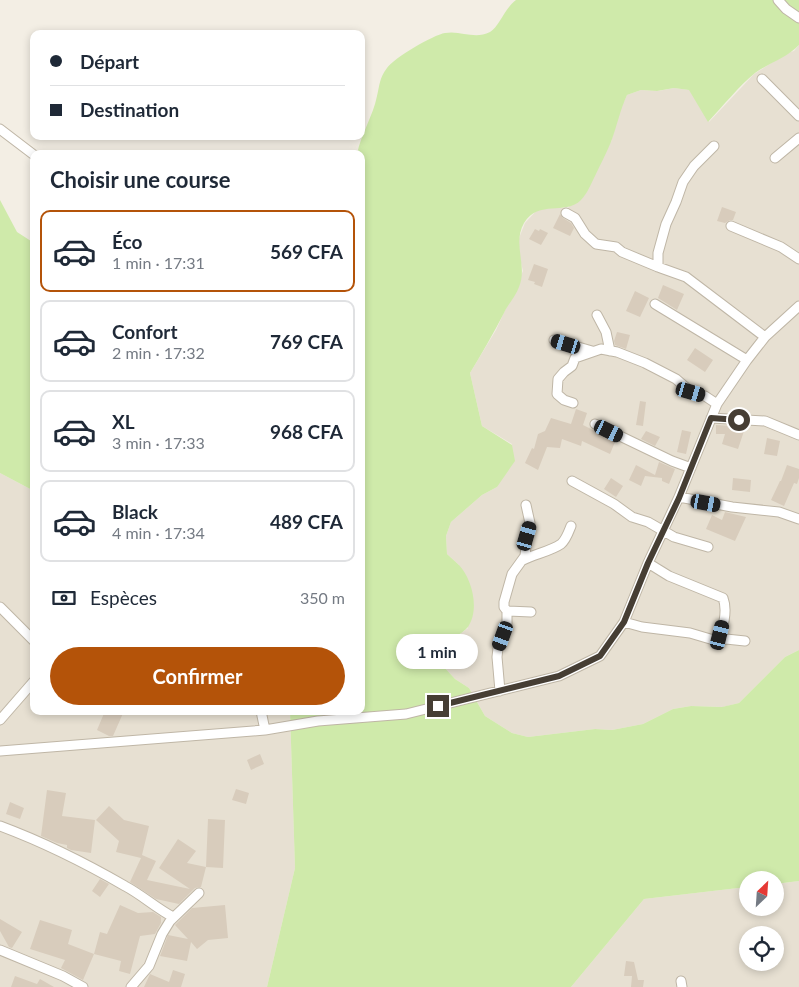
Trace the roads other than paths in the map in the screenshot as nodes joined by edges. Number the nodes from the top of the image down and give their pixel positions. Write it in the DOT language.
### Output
graph roads {
  1 [pos="778,0"];
  2 [pos="799,18"];
  3 [pos="762,79"];
  4 [pos="799,116"];
  5 [pos="0,129"];
  6 [pos="799,138"];
  7 [pos="714,146"];
  8 [pos="30,152"];
  9 [pos="775,158"];
  10 [pos="566,213"];
  11 [pos="731,226"];
  12 [pos="799,259"];
  13 [pos="658,267"];
  14 [pos="655,304"];
  15 [pos="799,306"];
  16 [pos="597,315"];
  17 [pos="765,337"];
  18 [pos="554,340"];
  19 [pos="592,351"];
  20 [pos="610,351"];
  21 [pos="747,360"];
  22 [pos="573,403"];
  23 [pos="717,404"];
  24 [pos="711,418"];
  25 [pos="595,424"];
  26 [pos="799,435"];
  27 [pos="691,468"];
  28 [pos="572,481"];
  29 [pos="679,498"];
  30 [pos="526,505"];
  31 [pos="799,519"];
  32 [pos="571,526"];
  33 [pos="663,532"];
  34 [pos="708,547"];
  35 [pos="523,560"];
  36 [pos="648,563"];
  37 [pos="0,607"];
  38 [pos="507,611"];
  39 [pos="531,612"];
  40 [pos="624,622"];
  41 [pos="30,637"];
  42 [pos="717,641"];
  43 [pos="745,642"];
  44 [pos="30,686"];
  45 [pos="500,691"];
  46 [pos="262,715"];
  47 [pos="0,720"];
  48 [pos="265,730"];
  49 [pos="0,751"];
  50 [pos="0,826"];
  51 [pos="199,893"];
  52 [pos="173,917"];
  53 [pos="0,950"];
  54 [pos="83,987"];
  55 [pos="131,987"];
  1 -- 2 [label="street"];
  3 -- 4 [label="street"];
  5 -- 8 [label="street"];
  6 -- 9 [label="street"];
  7 -- 13 [label="street"];
  10 -- 13 [label="street"];
  11 -- 12 [label="street"];
  13 -- 17 [label="street"];
  14 -- 21 [label="street"];
  15 -- 17 [label="street"];
  16 -- 20 [label="street"];
  17 -- 21 [label="street"];
  18 -- 19 [label="street"];
  19 -- 20 [label="street"];
  19 -- 22 [label="street"];
  20 -- 23 [label="street"];
  21 -- 23 [label="street"];
  23 -- 24 [label="street"];
  24 -- 26 [label="street"];
  24 -- 27 [label="street"];
  25 -- 27 [label="street"];
  27 -- 29 [label="street"];
  28 -- 33 [label="street"];
  29 -- 31 [label="street"];
  29 -- 33 [label="street"];
  30 -- 35 [label="street"];
  32 -- 35 [label="street"];
  33 -- 34 [label="street"];
  33 -- 36 [label="street"];
  35 -- 38 [label="street"];
  36 -- 40 [label="street"];
  36 -- 42 [label="street"];
  37 -- 41 [label="street"];
  38 -- 39 [label="street"];
  38 -- 45 [label="street"];
  40 -- 42 [label="street"];
  40 -- 45 [label="street"];
  42 -- 43 [label="street"];
  44 -- 47 [label="street"];
  45 -- 48 [label="street"];
  46 -- 48 [label="street"];
  48 -- 49 [label="street"];
  50 -- 52 [label="street"];
  51 -- 52 [label="street"];
  52 -- 55 [label="street"];
  53 -- 54 [label="street"];
}
